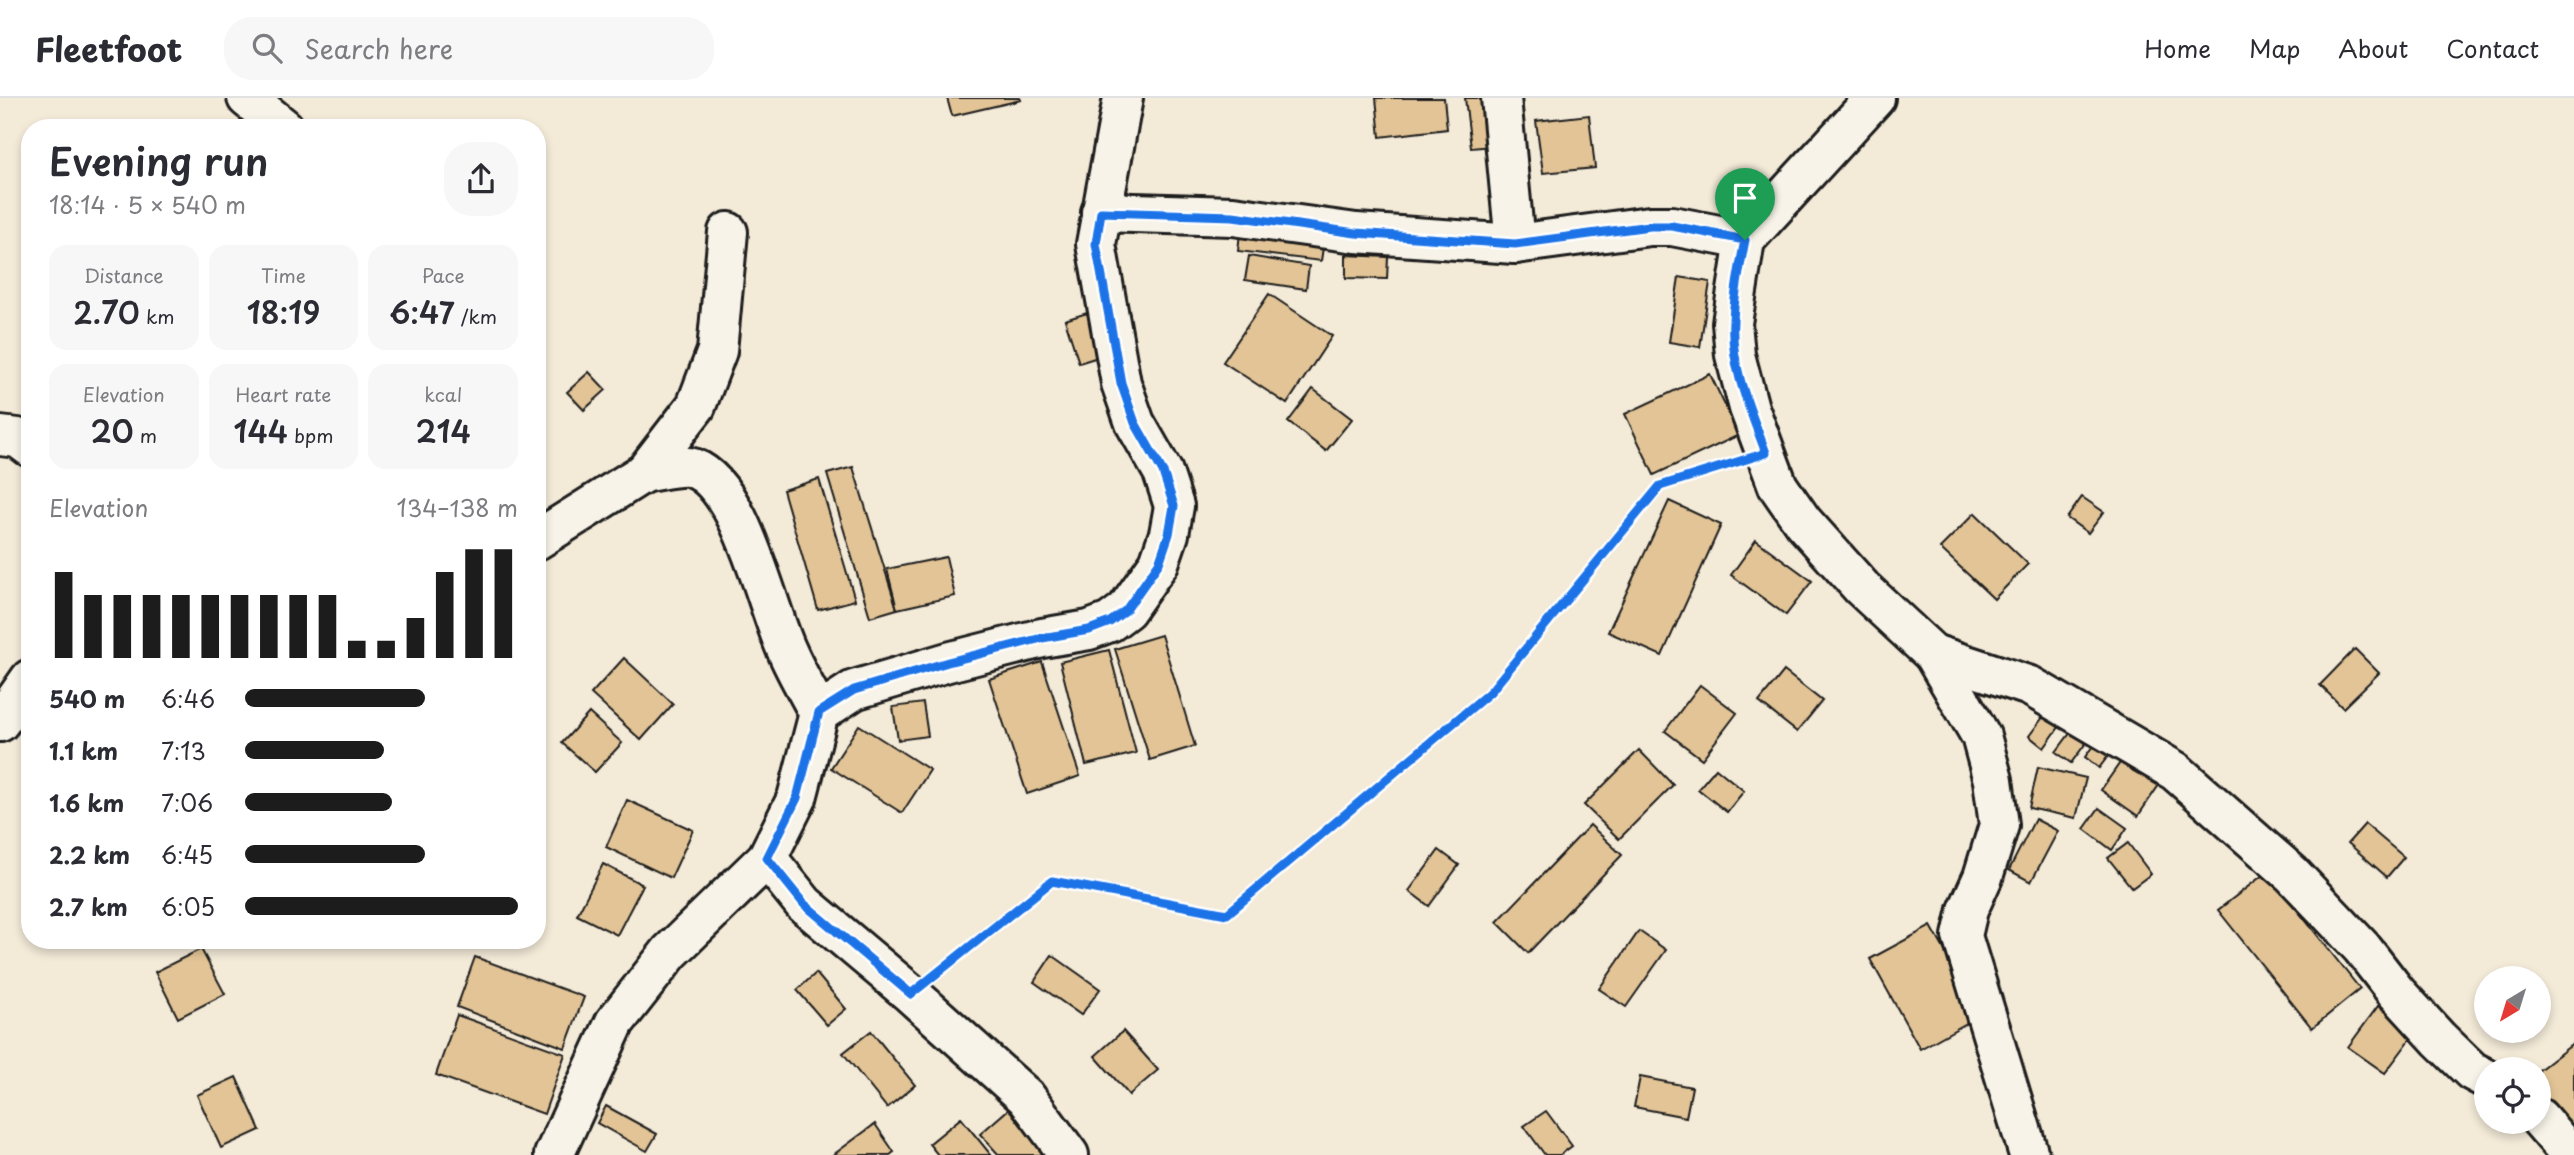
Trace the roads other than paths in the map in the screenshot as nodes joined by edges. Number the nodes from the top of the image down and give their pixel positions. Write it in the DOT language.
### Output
graph roads {
  1 [pos="247,98"];
  2 [pos="1122,98"];
  3 [pos="1501,98"];
  4 [pos="1875,98"];
  5 [pos="273,119"];
  6 [pos="1101,212"];
  7 [pos="729,232"];
  8 [pos="1745,240"];
  9 [pos="1515,244"];
  10 [pos="0,436"];
  11 [pos="21,441"];
  12 [pos="645,472"];
  13 [pos="546,534"];
  14 [pos="1933,654"];
  15 [pos="21,692"];
  16 [pos="819,712"];
  17 [pos="0,722"];
  18 [pos="767,858"];
  19 [pos="2474,1071"];
  20 [pos="2551,1132"];
  21 [pos="554,1155"];
  22 [pos="1069,1155"];
  23 [pos="2029,1155"];
  24 [pos="2571,1155"];
  1 -- 5 [label="street"];
  2 -- 6 [label="street"];
  3 -- 9 [label="street"];
  4 -- 8 [label="street"];
  6 -- 9 [label="street"];
  6 -- 16 [label="street"];
  7 -- 12 [label="street"];
  8 -- 9 [label="street"];
  8 -- 14 [label="street"];
  10 -- 11 [label="street"];
  12 -- 13 [label="street"];
  12 -- 16 [label="street"];
  14 -- 19 [label="street"];
  14 -- 23 [label="street"];
  15 -- 17 [label="street"];
  16 -- 18 [label="street"];
  18 -- 21 [label="street"];
  18 -- 22 [label="street"];
  20 -- 24 [label="street"];
}
